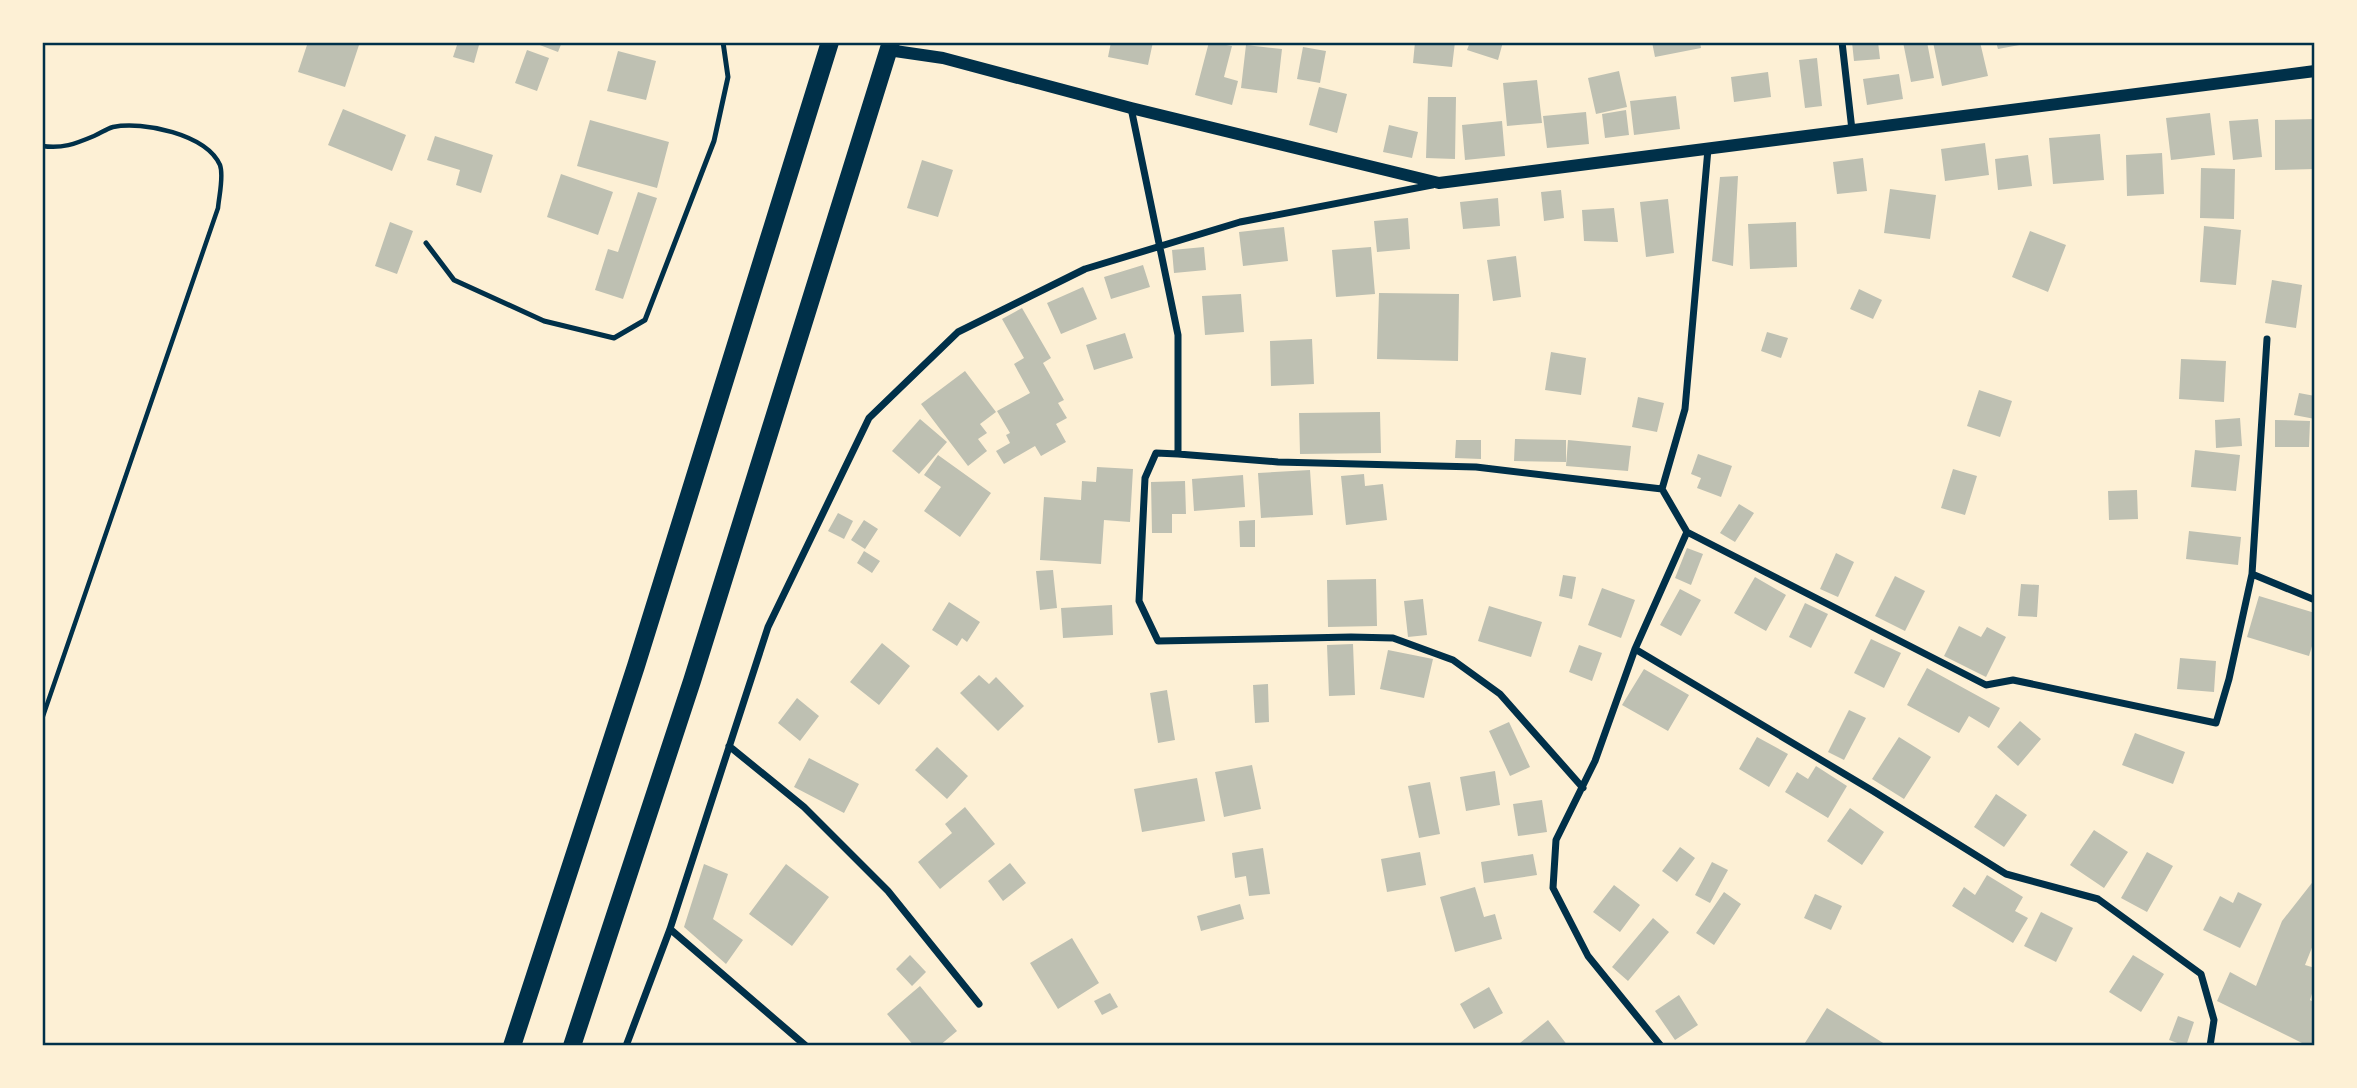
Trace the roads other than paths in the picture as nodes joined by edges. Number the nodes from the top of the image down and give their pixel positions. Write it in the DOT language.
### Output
graph roads {
  1 [pos="723,42"];
  2 [pos="830,42"];
  3 [pos="1842,42"];
  4 [pos="889,46"];
  5 [pos="2315,71"];
  6 [pos="1131,108"];
  7 [pos="1852,131"];
  8 [pos="1708,149"];
  9 [pos="1439,183"];
  10 [pos="426,243"];
  11 [pos="1161,246"];
  12 [pos="2267,339"];
  13 [pos="1178,454"];
  14 [pos="1662,489"];
  15 [pos="1687,532"];
  16 [pos="2252,573"];
  17 [pos="2315,600"];
  18 [pos="1635,649"];
  19 [pos="729,746"];
  20 [pos="1583,788"];
  21 [pos="670,929"];
  22 [pos="979,1004"];
  23 [pos="512,1046"];
  24 [pos="572,1046"];
  25 [pos="626,1046"];
  26 [pos="806,1046"];
  27 [pos="1661,1046"];
  28 [pos="2210,1046"];
  1 -- 10 [label="lane"];
  2 -- 23 [label="main road"];
  3 -- 7 [label="street"];
  4 -- 6 [label="street"];
  4 -- 24 [label="main road"];
  5 -- 7 [label="street"];
  6 -- 9 [label="street"];
  6 -- 11 [label="street"];
  7 -- 8 [label="street"];
  8 -- 9 [label="street"];
  8 -- 14 [label="street"];
  9 -- 11 [label="street"];
  11 -- 13 [label="street"];
  11 -- 19 [label="street"];
  12 -- 16 [label="street"];
  13 -- 14 [label="street"];
  13 -- 20 [label="street"];
  14 -- 15 [label="street"];
  15 -- 16 [label="street"];
  15 -- 18 [label="street"];
  16 -- 17 [label="street"];
  18 -- 20 [label="street"];
  18 -- 28 [label="street"];
  19 -- 21 [label="street"];
  19 -- 22 [label="street"];
  20 -- 27 [label="street"];
  21 -- 25 [label="street"];
  21 -- 26 [label="street"];
}
